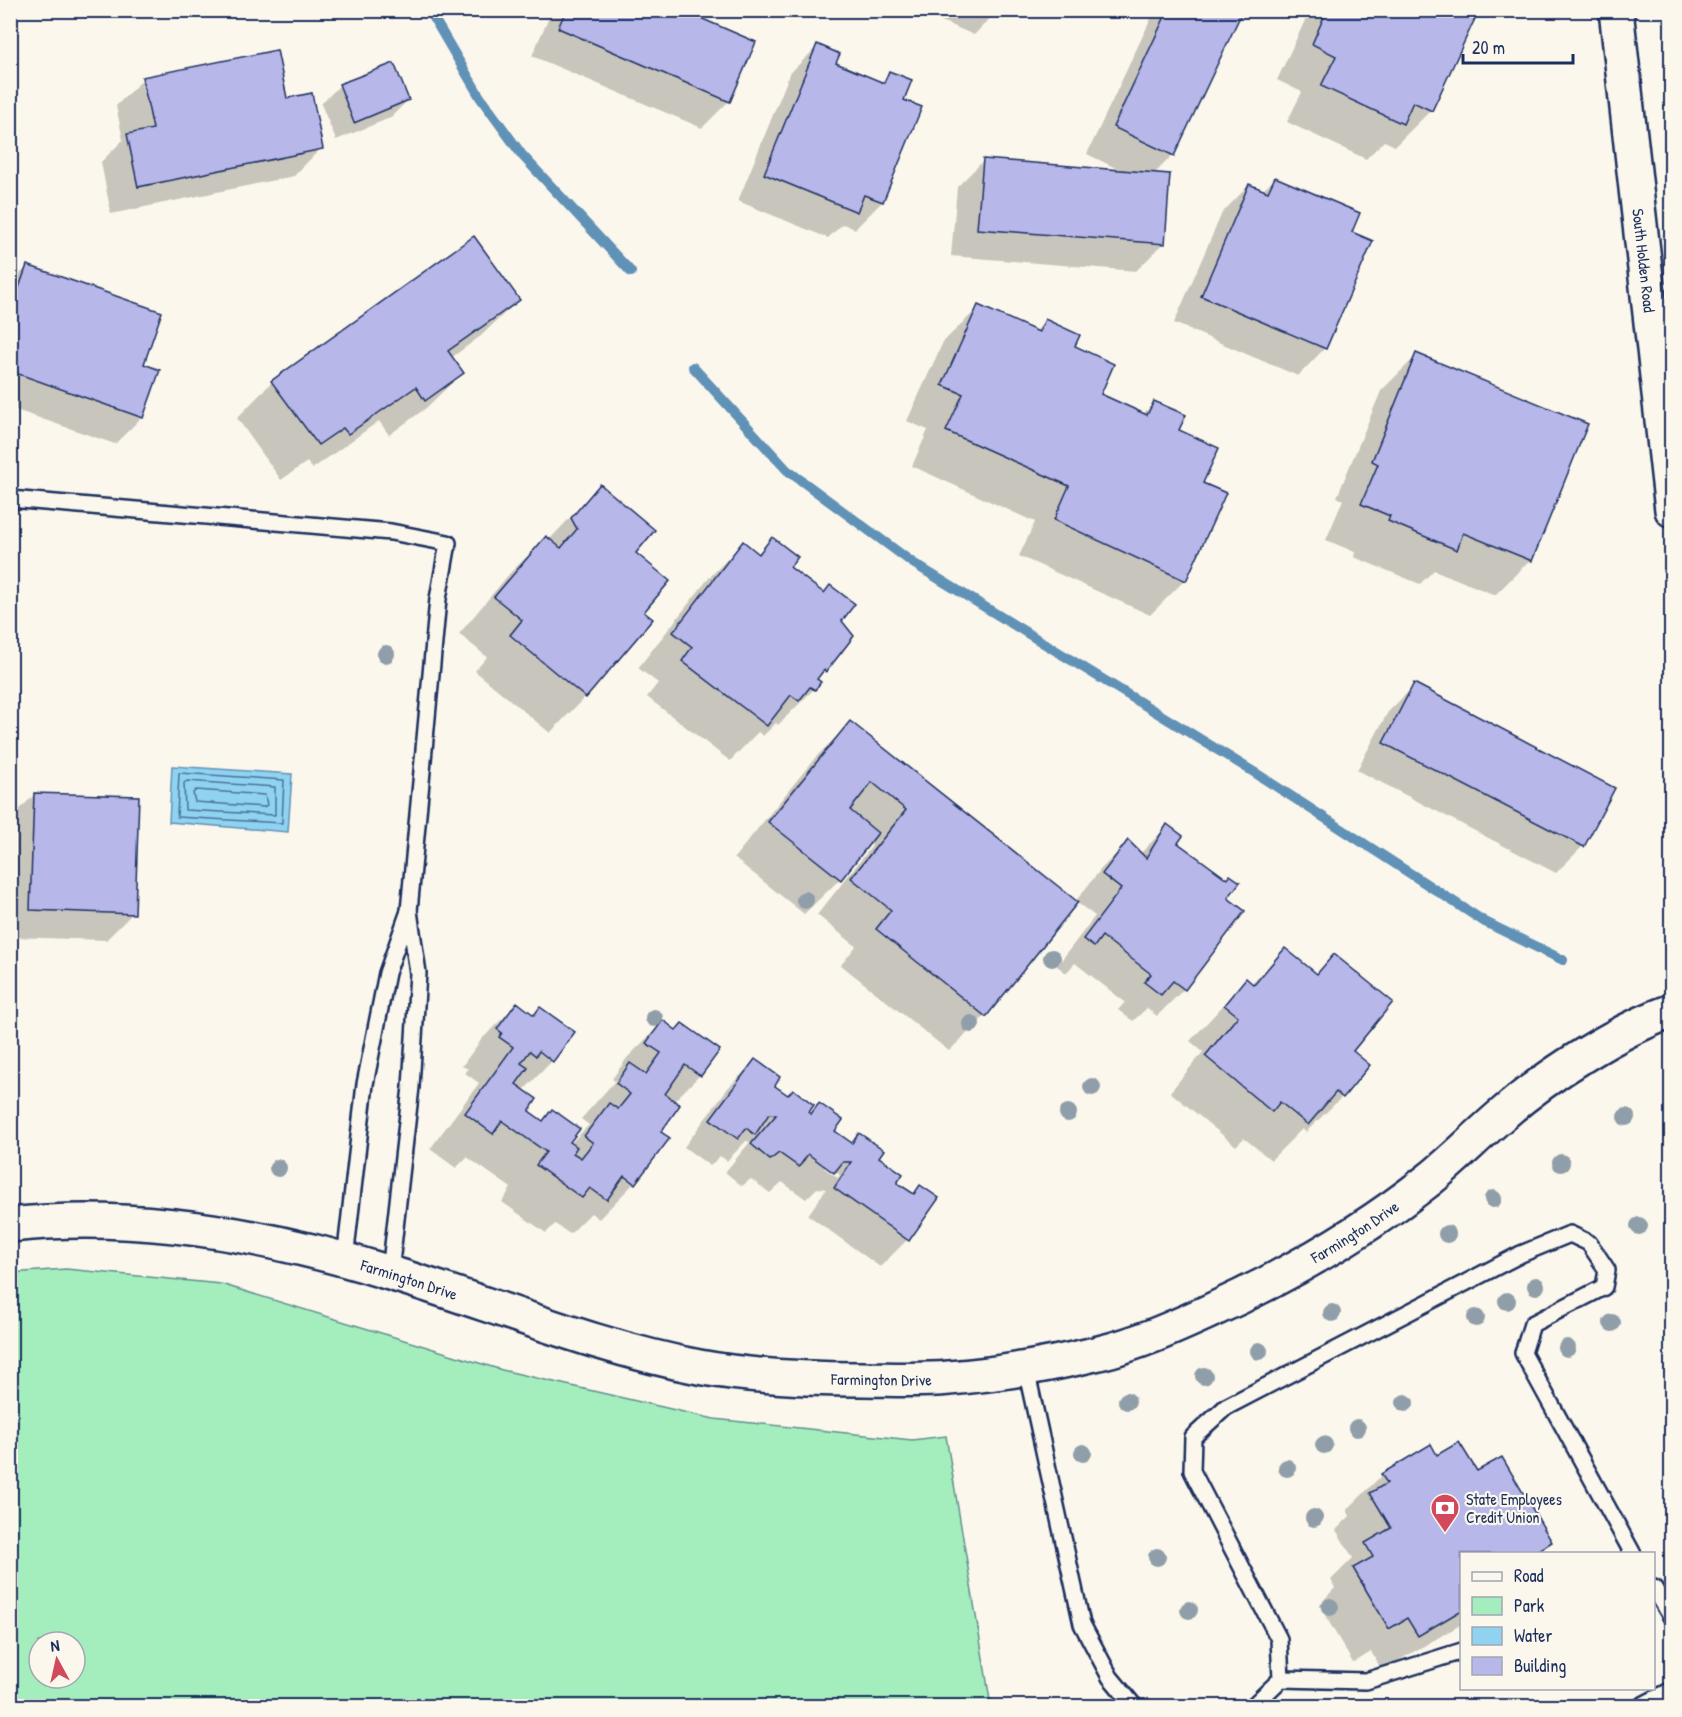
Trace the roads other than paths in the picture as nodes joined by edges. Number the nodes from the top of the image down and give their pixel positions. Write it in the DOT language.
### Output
graph roads {
  1 [pos="1617,10"];
  2 [pos="10,499"];
  3 [pos="1671,510"];
  4 [pos="409,911"];
  5 [pos="1671,1011"];
  6 [pos="10,1225"];
  7 [pos="345,1259"];
  8 [pos="390,1272"];
  9 [pos="1026,1369"];
  10 [pos="1632,1552"];
  11 [pos="1655,1591"];
  12 [pos="1671,1618"];
  13 [pos="1460,1651"];
  14 [pos="1281,1679"];
  15 [pos="1671,1690"];
  16 [pos="1134,1707"];
  17 [pos="1253,1707"];
  18 [pos="1641,1707"];
  1 -- 3 [label="street, South Holden Road"];
  2 -- 4 [label="lane"];
  4 -- 7 [label="lane"];
  4 -- 8 [label="lane"];
  5 -- 9 [label="street, Farmington Drive"];
  6 -- 7 [label="street, Farmington Drive"];
  7 -- 8 [label="street, Farmington Drive"];
  8 -- 9 [label="street, Farmington Drive"];
  9 -- 16 [label="lane"];
  10 -- 14 [label="lane"];
  11 -- 12 [label="lane"];
  13 -- 14 [label="lane"];
  14 -- 17 [label="lane"];
  15 -- 18 [label="lane"];
}
